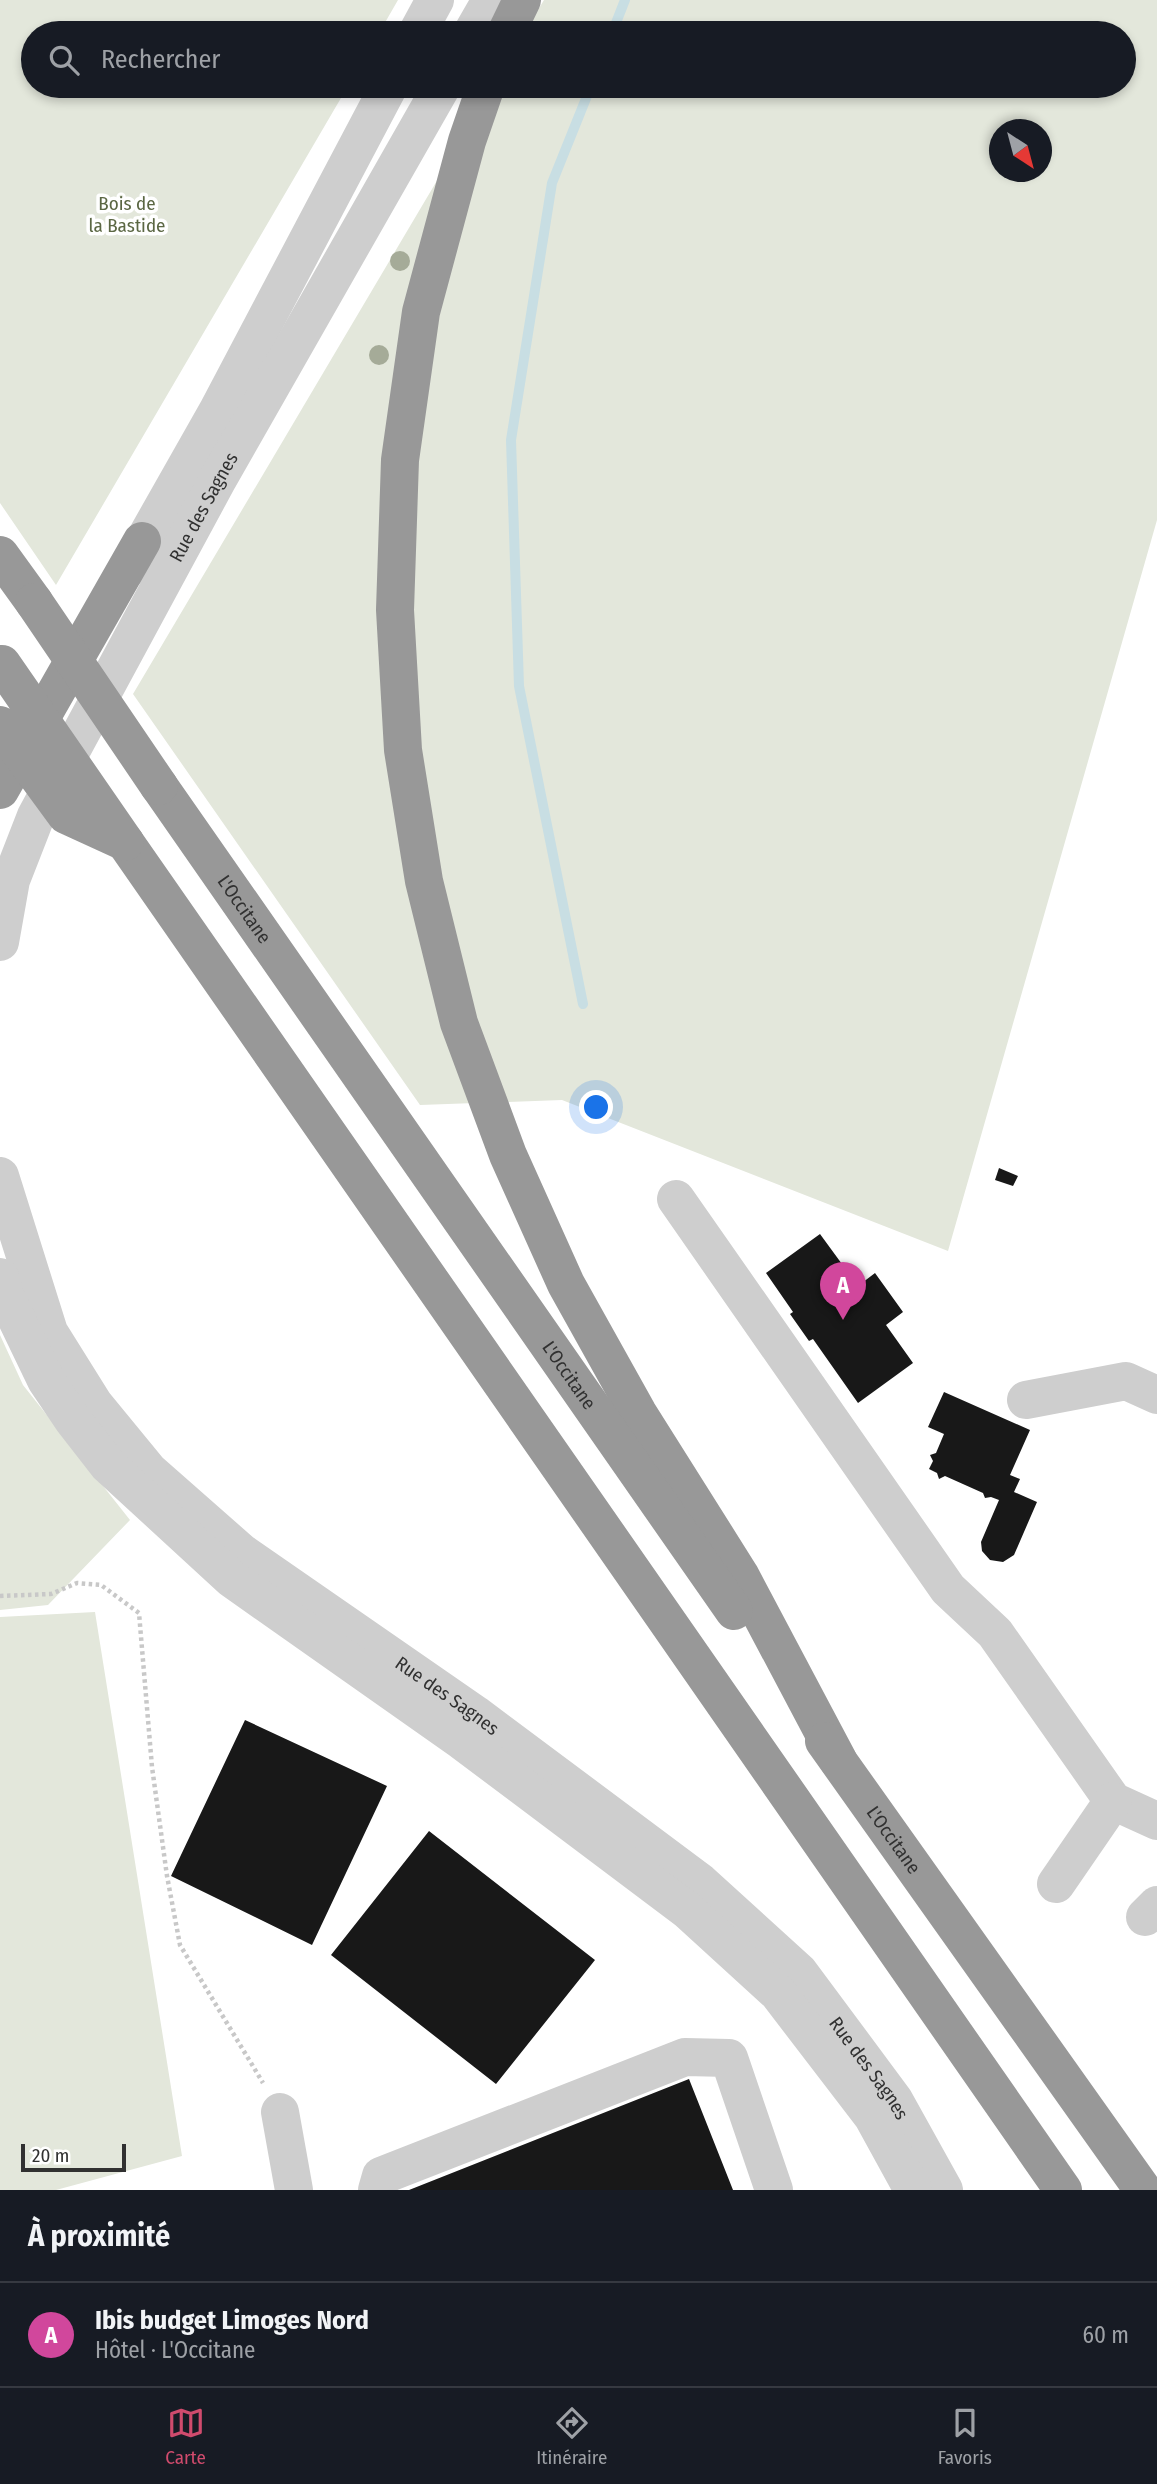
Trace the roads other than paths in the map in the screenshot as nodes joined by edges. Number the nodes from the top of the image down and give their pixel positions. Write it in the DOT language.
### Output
graph roads {
  1 [pos="435,0"];
  2 [pos="491,0"];
  3 [pos="522,0"];
  4 [pos="424,21"];
  5 [pos="479,21"];
  6 [pos="512,21"];
  7 [pos="383,98"];
  8 [pos="435,98"];
  9 [pos="482,98"];
  10 [pos="142,541"];
  11 [pos="0,555"];
  12 [pos="1,662"];
  13 [pos="0,724"];
  14 [pos="0,790"];
  15 [pos="0,840"];
  16 [pos="125,842"];
  17 [pos="0,942"];
  18 [pos="0,1176"];
  19 [pos="676,1199"];
  20 [pos="0,1277"];
  21 [pos="1157,1395"];
  22 [pos="1026,1400"];
  23 [pos="838,1760"];
  24 [pos="1114,1801"];
  25 [pos="1157,1821"];
  26 [pos="1056,1884"];
  27 [pos="279,2112"];
  28 [pos="294,2190"];
  29 [pos="377,2190"];
  30 [pos="774,2190"];
  31 [pos="913,2190"];
  32 [pos="944,2190"];
  33 [pos="1063,2190"];
  34 [pos="1143,2190"];
  1 -- 4 [label="street"];
  2 -- 5 [label="street"];
  3 -- 6 [label="highway"];
  7 -- 10 [label="street, Rue des Sagnes"];
  8 -- 17 [label="street, Rue des Sagnes"];
  9 -- 23 [label="highway"];
  10 -- 14 [label="highway"];
  10 -- 15 [label="street, Rue des Sagnes"];
  11 -- 23 [label="highway, L'Occitane, bridge"];
  12 -- 16 [label="highway, bridge"];
  13 -- 16 [label="highway, bridge"];
  16 -- 33 [label="highway"];
  18 -- 32 [label="street, Rue des Sagnes"];
  19 -- 24 [label="street"];
  20 -- 31 [label="street, Rue des Sagnes"];
  21 -- 22 [label="street"];
  23 -- 34 [label="highway, L'Occitane"];
  24 -- 25 [label="street"];
  24 -- 26 [label="street"];
  27 -- 28 [label="street"];
  29 -- 30 [label="street"];
}
